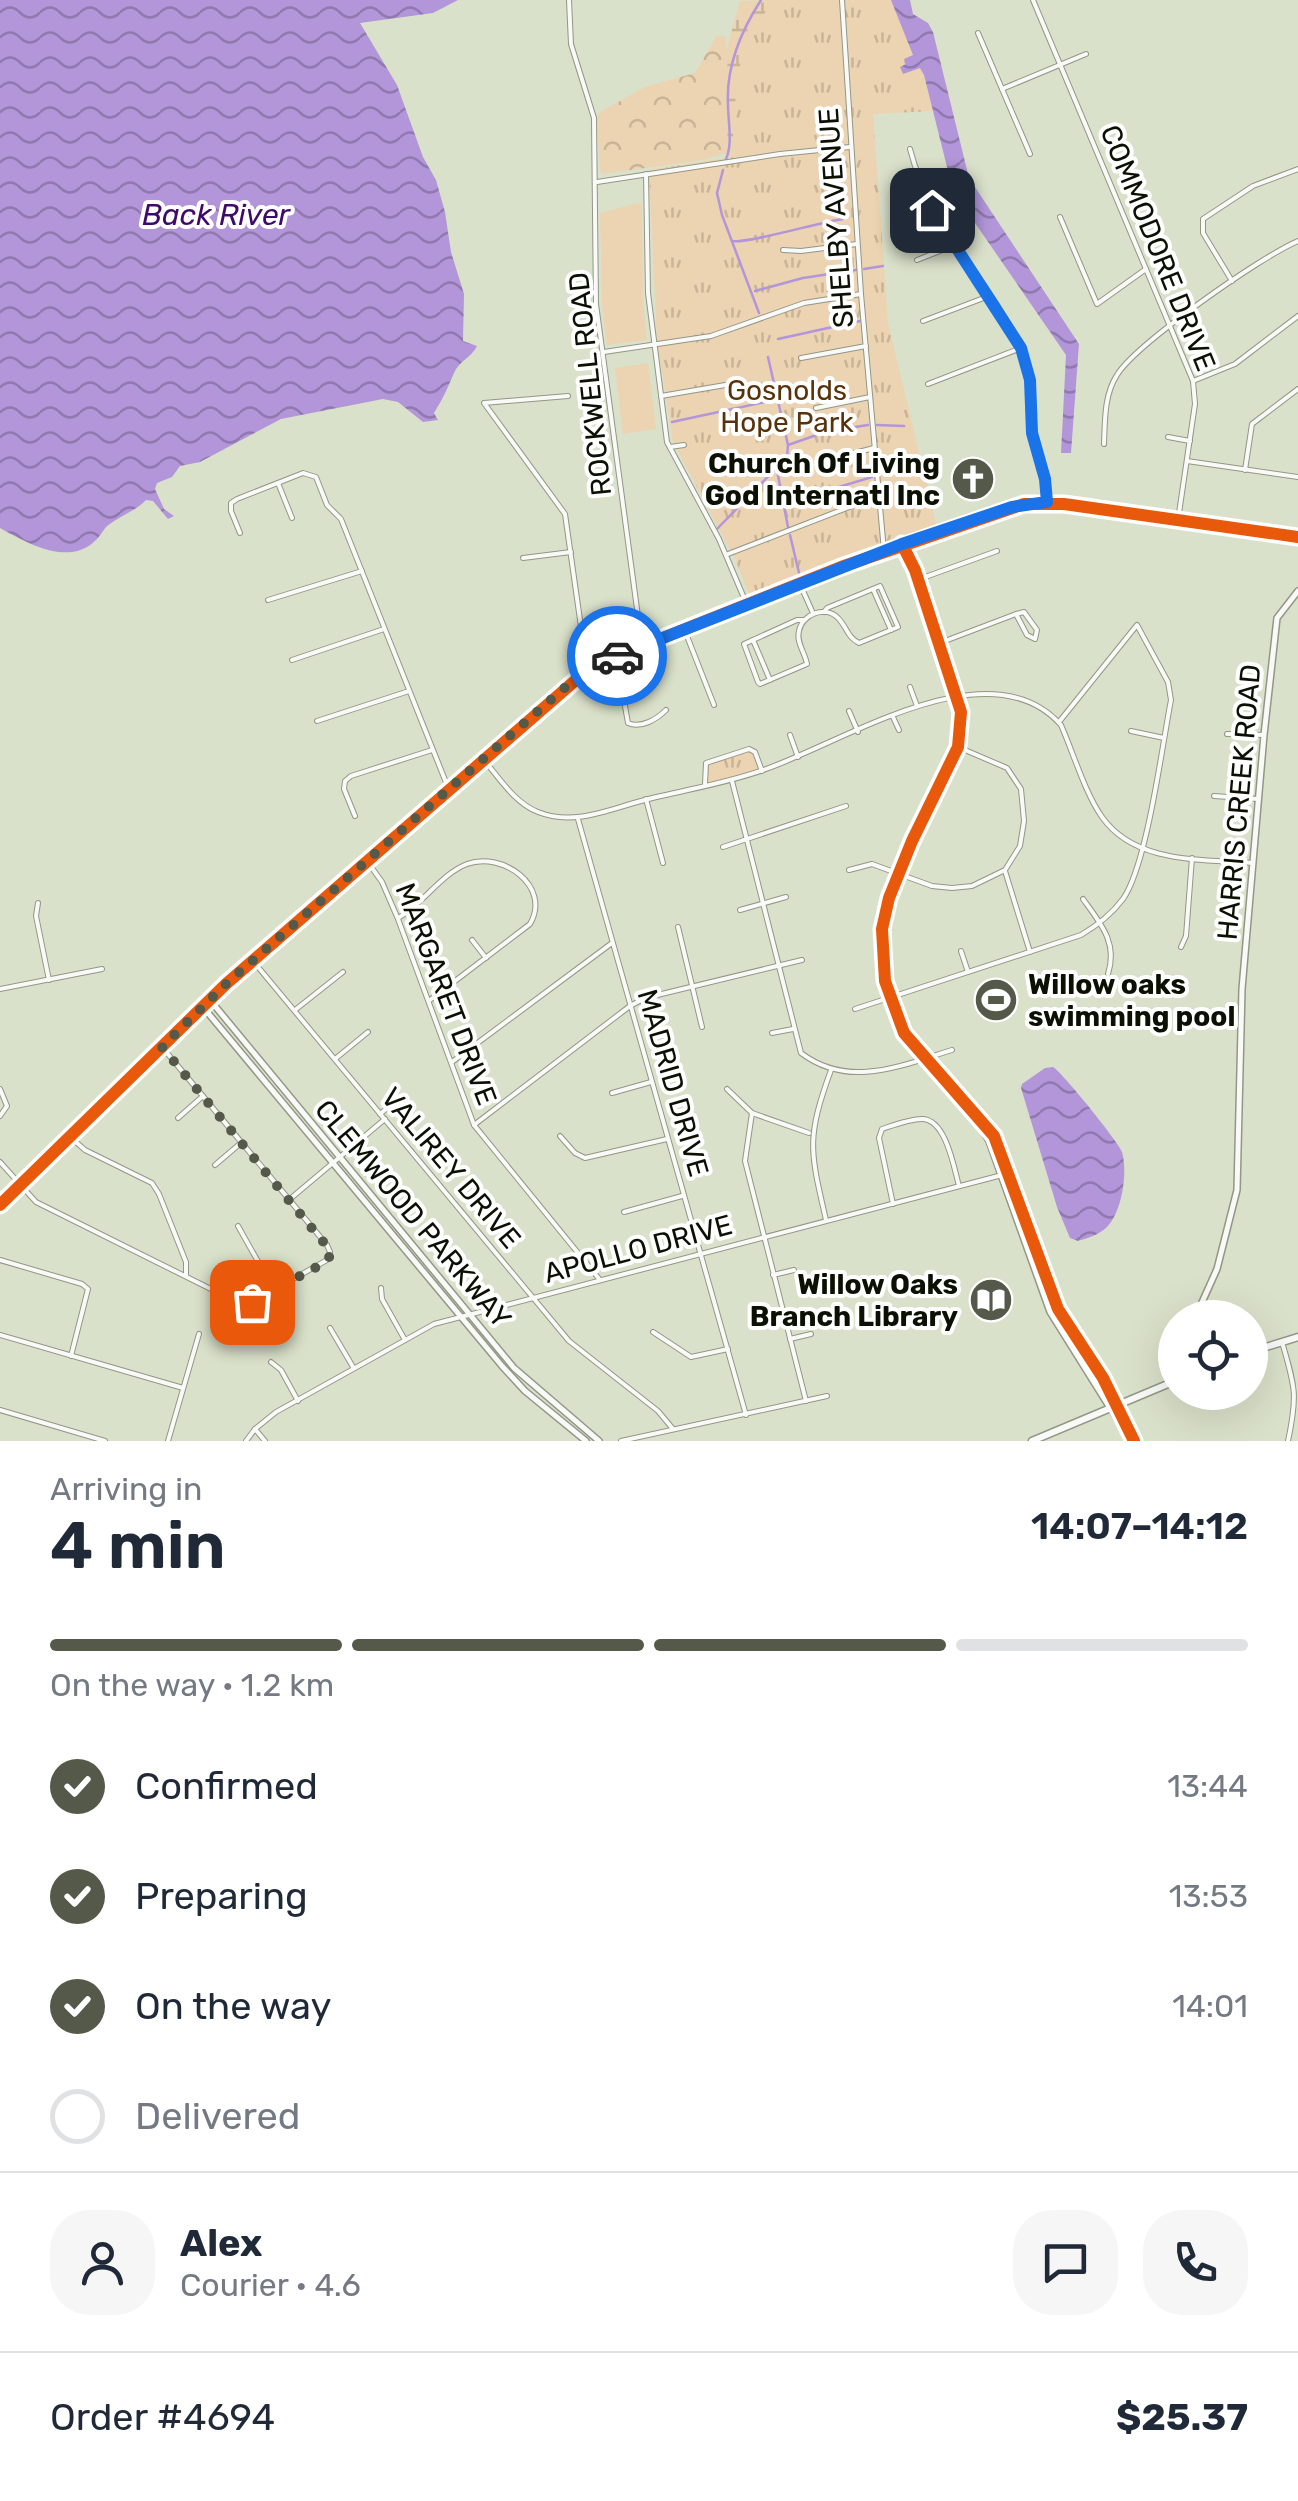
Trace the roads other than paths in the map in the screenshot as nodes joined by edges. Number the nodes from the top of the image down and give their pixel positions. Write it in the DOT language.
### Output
graph roads {
  1 [pos="569,0"];
  2 [pos="842,0"];
  3 [pos="1033,0"];
  4 [pos="978,33"];
  5 [pos="1086,54"];
  6 [pos="1060,64"];
  7 [pos="1002,88"];
  8 [pos="850,147"];
  9 [pos="910,149"];
  10 [pos="1030,154"];
  11 [pos="1298,170"];
  12 [pos="646,174"];
  13 [pos="596,182"];
  14 [pos="1060,216"];
  15 [pos="1298,241"];
  16 [pos="857,244"];
  17 [pos="955,244"];
  18 [pos="783,250"];
  19 [pos="917,260"];
  20 [pos="1146,268"];
  21 [pos="1232,281"];
  22 [pos="861,294"];
  23 [pos="989,296"];
  24 [pos="1298,316"];
  25 [pos="923,322"];
  26 [pos="1170,328"];
  27 [pos="654,345"];
  28 [pos="866,346"];
  29 [pos="1021,348"];
  30 [pos="603,352"];
  31 [pos="802,358"];
  32 [pos="1193,381"];
  33 [pos="737,383"];
  34 [pos="928,384"];
  35 [pos="1298,390"];
  36 [pos="568,396"];
  37 [pos="661,396"];
  38 [pos="870,398"];
  39 [pos="816,408"];
  40 [pos="1168,437"];
  41 [pos="1190,440"];
  42 [pos="1104,444"];
  43 [pos="684,445"];
  44 [pos="670,447"];
  45 [pos="874,448"];
  46 [pos="1187,461"];
  47 [pos="820,462"];
  48 [pos="1245,470"];
  49 [pos="1298,477"];
  50 [pos="278,483"];
  51 [pos="878,500"];
  52 [pos="1047,502"];
  53 [pos="292,518"];
  54 [pos="1178,520"];
  55 [pos="240,534"];
  56 [pos="1298,536"];
  57 [pos="902,544"];
  58 [pos="997,551"];
  59 [pos="571,552"];
  60 [pos="884,552"];
  61 [pos="726,554"];
  62 [pos="524,558"];
  63 [pos="362,570"];
  64 [pos="917,580"];
  65 [pos="800,584"];
  66 [pos="872,589"];
  67 [pos="1298,591"];
  68 [pos="268,600"];
  69 [pos="747,606"];
  70 [pos="824,612"];
  71 [pos="813,614"];
  72 [pos="1016,614"];
  73 [pos="805,620"];
  74 [pos="384,630"];
  75 [pos="891,630"];
  76 [pos="685,631"];
  77 [pos="753,640"];
  78 [pos="936,644"];
  79 [pos="642,646"];
  80 [pos="616,656"];
  81 [pos="292,660"];
  82 [pos="587,669"];
  83 [pos="770,680"];
  84 [pos="910,687"];
  85 [pos="409,691"];
  86 [pos="954,694"];
  87 [pos="714,705"];
  88 [pos="918,707"];
  89 [pos="666,710"];
  90 [pos="849,711"];
  91 [pos="894,717"];
  92 [pos="317,721"];
  93 [pos="1058,722"];
  94 [pos="899,730"];
  95 [pos="1131,731"];
  96 [pos="858,732"];
  97 [pos="1227,734"];
  98 [pos="1264,734"];
  99 [pos="790,735"];
  100 [pos="1164,738"];
  101 [pos="958,747"];
  102 [pos="432,750"];
  103 [pos="798,756"];
  104 [pos="484,760"];
  105 [pos="762,771"];
  106 [pos="732,780"];
  107 [pos="705,784"];
  108 [pos="449,790"];
  109 [pos="1214,796"];
  110 [pos="1258,799"];
  111 [pos="646,800"];
  112 [pos="846,806"];
  113 [pos="355,816"];
  114 [pos="578,819"];
  115 [pos="748,841"];
  116 [pos="724,848"];
  117 [pos="1141,848"];
  118 [pos="1192,858"];
  119 [pos="367,861"];
  120 [pos="663,862"];
  121 [pos="1252,863"];
  122 [pos="849,870"];
  123 [pos="1004,870"];
  124 [pos="898,872"];
  125 [pos="786,897"];
  126 [pos="1083,899"];
  127 [pos="38,903"];
  128 [pos="762,904"];
  129 [pos="740,910"];
  130 [pos="398,918"];
  131 [pos="1101,924"];
  132 [pos="678,927"];
  133 [pos="472,940"];
  134 [pos="612,943"];
  135 [pos="1181,948"];
  136 [pos="961,952"];
  137 [pos="1030,952"];
  138 [pos="486,958"];
  139 [pos="802,960"];
  140 [pos="252,961"];
  141 [pos="777,966"];
  142 [pos="102,969"];
  143 [pos="343,972"];
  144 [pos="968,972"];
  145 [pos="1108,974"];
  146 [pos="49,980"];
  147 [pos="692,986"];
  148 [pos="0,990"];
  149 [pos="890,998"];
  150 [pos="210,1000"];
  151 [pos="430,1000"];
  152 [pos="203,1006"];
  153 [pos="630,1006"];
  154 [pos="855,1009"];
  155 [pos="295,1010"];
  156 [pos="702,1027"];
  157 [pos="793,1029"];
  158 [pos="368,1032"];
  159 [pos="772,1033"];
  160 [pos="162,1047"];
  161 [pos="952,1050"];
  162 [pos="924,1058"];
  163 [pos="335,1059"];
  164 [pos="452,1062"];
  165 [pos="830,1070"];
  166 [pos="651,1082"];
  167 [pos="0,1089"];
  168 [pos="727,1090"];
  169 [pos="612,1094"];
  170 [pos="203,1096"];
  171 [pos="396,1100"];
  172 [pos="752,1112"];
  173 [pos="0,1116"];
  174 [pos="383,1117"];
  175 [pos="178,1118"];
  176 [pos="976,1118"];
  177 [pos="474,1125"];
  178 [pos="811,1134"];
  179 [pos="69,1136"];
  180 [pos="560,1136"];
  181 [pos="667,1139"];
  182 [pos="242,1142"];
  183 [pos="341,1157"];
  184 [pos="0,1162"];
  185 [pos="334,1163"];
  186 [pos="214,1166"];
  187 [pos="1009,1173"];
  188 [pos="1001,1176"];
  189 [pos="17,1185"];
  190 [pos="959,1186"];
  191 [pos="684,1196"];
  192 [pos="290,1199"];
  193 [pos="0,1204"];
  194 [pos="893,1204"];
  195 [pos="624,1212"];
  196 [pos="826,1220"];
  197 [pos="238,1226"];
  198 [pos="763,1237"];
  199 [pos="701,1254"];
  200 [pos="0,1260"];
  201 [pos="794,1270"];
  202 [pos="773,1275"];
  203 [pos="186,1276"];
  204 [pos="600,1280"];
  205 [pos="381,1288"];
  206 [pos="274,1290"];
  207 [pos="532,1298"];
  208 [pos="1202,1300"];
  209 [pos="471,1314"];
  210 [pos="461,1316"];
  211 [pos="330,1328"];
  212 [pos="653,1332"];
  213 [pos="199,1334"];
  214 [pos="811,1334"];
  215 [pos="0,1335"];
  216 [pos="1298,1337"];
  217 [pos="790,1339"];
  218 [pos="404,1340"];
  219 [pos="1282,1342"];
  220 [pos="1268,1346"];
  221 [pos="728,1349"];
  222 [pos="71,1356"];
  223 [pos="271,1362"];
  224 [pos="354,1368"];
  225 [pos="183,1388"];
  226 [pos="1158,1389"];
  227 [pos="827,1396"];
  228 [pos="298,1400"];
  229 [pos="806,1401"];
  230 [pos="1114,1406"];
  231 [pos="1298,1409"];
  232 [pos="0,1410"];
  233 [pos="746,1415"];
  234 [pos="255,1429"];
  235 [pos="672,1430"];
  236 [pos="105,1441"];
  237 [pos="168,1441"];
  238 [pos="246,1441"];
  239 [pos="265,1441"];
  240 [pos="586,1441"];
  241 [pos="599,1441"];
  242 [pos="621,1441"];
  243 [pos="1032,1441"];
  244 [pos="1131,1441"];
  245 [pos="1288,1441"];
  1 -- 13 [label="street, ROCKWELL ROAD"];
  2 -- 8 [label="street, SHELBY AVENUE"];
  3 -- 6 [label="street, COMMODORE DRIVE"];
  4 -- 7 [label="street"];
  5 -- 6 [label="street"];
  6 -- 7 [label="street"];
  6 -- 20 [label="street, COMMODORE DRIVE"];
  7 -- 10 [label="street"];
  8 -- 12 [label="street"];
  8 -- 16 [label="street, SHELBY AVENUE"];
  9 -- 17 [label="street"];
  11 -- 21 [label="street"];
  12 -- 13 [label="street"];
  12 -- 27 [label="street"];
  13 -- 30 [label="street, ROCKWELL ROAD"];
  14 -- 20 [label="street"];
  15 -- 21 [label="street"];
  16 -- 18 [label="street"];
  16 -- 22 [label="street, SHELBY AVENUE"];
  17 -- 19 [label="street"];
  17 -- 23 [label="street"];
  20 -- 26 [label="street, COMMODORE DRIVE"];
  21 -- 26 [label="street"];
  22 -- 27 [label="street"];
  22 -- 28 [label="street, SHELBY AVENUE"];
  23 -- 25 [label="street"];
  23 -- 29 [label="street"];
  24 -- 32 [label="street"];
  26 -- 32 [label="street, COMMODORE DRIVE"];
  26 -- 42 [label="street"];
  27 -- 30 [label="street"];
  27 -- 37 [label="street"];
  28 -- 31 [label="street"];
  28 -- 38 [label="street, SHELBY AVENUE"];
  29 -- 34 [label="street"];
  29 -- 52 [label="street"];
  30 -- 79 [label="street, ROCKWELL ROAD"];
  32 -- 41 [label="street, COMMODORE DRIVE"];
  33 -- 37 [label="street"];
  35 -- 48 [label="street"];
  36 -- 59 [label="street"];
  37 -- 44 [label="street"];
  38 -- 39 [label="street"];
  38 -- 45 [label="street, SHELBY AVENUE"];
  40 -- 41 [label="street"];
  41 -- 46 [label="street, COMMODORE DRIVE"];
  43 -- 44 [label="street"];
  44 -- 61 [label="street"];
  45 -- 47 [label="street"];
  45 -- 51 [label="street, SHELBY AVENUE"];
  46 -- 48 [label="street"];
  46 -- 54 [label="street, COMMODORE DRIVE"];
  48 -- 49 [label="street"];
  50 -- 53 [label="street"];
  50 -- 55 [label="street"];
  50 -- 63 [label="street"];
  51 -- 60 [label="street, SHELBY AVENUE"];
  51 -- 61 [label="street"];
  52 -- 54 [label="street"];
  52 -- 57 [label="street"];
  54 -- 56 [label="street"];
  57 -- 60 [label="street"];
  57 -- 64 [label="street"];
  58 -- 64 [label="street"];
  59 -- 62 [label="street"];
  59 -- 82 [label="street"];
  60 -- 65 [label="street"];
  61 -- 69 [label="street"];
  63 -- 68 [label="street"];
  63 -- 74 [label="street"];
  64 -- 78 [label="street"];
  65 -- 69 [label="street"];
  65 -- 71 [label="street"];
  66 -- 70 [label="street"];
  66 -- 75 [label="street"];
  66 -- 75 [label="street"];
  67 -- 98 [label="street, HARRIS CREEK ROAD"];
  69 -- 76 [label="street"];
  70 -- 71 [label="street"];
  70 -- 75 [label="street"];
  71 -- 73 [label="street"];
  72 -- 72 [label="street"];
  72 -- 78 [label="street"];
  73 -- 77 [label="street"];
  73 -- 83 [label="street"];
  74 -- 81 [label="street"];
  74 -- 85 [label="street"];
  76 -- 79 [label="street"];
  76 -- 87 [label="street"];
  77 -- 83 [label="street"];
  77 -- 83 [label="street"];
  78 -- 86 [label="street"];
  79 -- 80 [label="street"];
  80 -- 82 [label="street"];
  80 -- 89 [label="street"];
  82 -- 104 [label="street"];
  84 -- 88 [label="street"];
  85 -- 92 [label="street"];
  85 -- 102 [label="street"];
  86 -- 88 [label="street"];
  86 -- 93 [label="street"];
  86 -- 101 [label="street"];
  88 -- 91 [label="street"];
  90 -- 96 [label="street"];
  91 -- 94 [label="street"];
  91 -- 96 [label="street"];
  93 -- 100 [label="street"];
  93 -- 117 [label="street"];
  95 -- 100 [label="street"];
  96 -- 103 [label="street"];
  97 -- 98 [label="street"];
  98 -- 110 [label="street, HARRIS CREEK ROAD"];
  99 -- 103 [label="street"];
  100 -- 117 [label="street"];
  101 -- 123 [label="street"];
  101 -- 124 [label="street"];
  102 -- 108 [label="street"];
  102 -- 113 [label="street"];
  103 -- 105 [label="street"];
  104 -- 108 [label="street"];
  104 -- 114 [label="street"];
  105 -- 106 [label="street"];
  105 -- 107 [label="street"];
  106 -- 107 [label="street"];
  106 -- 115 [label="street"];
  107 -- 111 [label="street"];
  108 -- 119 [label="street"];
  109 -- 110 [label="street"];
  110 -- 121 [label="street, HARRIS CREEK ROAD"];
  111 -- 114 [label="street"];
  111 -- 120 [label="street"];
  112 -- 115 [label="street"];
  114 -- 134 [label="street, MADRID DRIVE"];
  115 -- 116 [label="street"];
  115 -- 128 [label="street"];
  117 -- 118 [label="street"];
  117 -- 131 [label="street"];
  118 -- 121 [label="street"];
  118 -- 135 [label="street"];
  119 -- 130 [label="street, MARGARET DRIVE"];
  119 -- 140 [label="street"];
  121 -- 208 [label="street, HARRIS CREEK ROAD"];
  122 -- 124 [label="street"];
  123 -- 124 [label="street"];
  123 -- 137 [label="street"];
  124 -- 149 [label="street"];
  125 -- 128 [label="street"];
  126 -- 131 [label="street"];
  127 -- 146 [label="street"];
  128 -- 129 [label="street"];
  128 -- 141 [label="street"];
  130 -- 138 [label="street"];
  130 -- 151 [label="street, MARGARET DRIVE"];
  131 -- 137 [label="street"];
  131 -- 145 [label="street"];
  132 -- 147 [label="street"];
  133 -- 138 [label="street"];
  134 -- 153 [label="street, MADRID DRIVE"];
  134 -- 164 [label="street"];
  136 -- 144 [label="street"];
  137 -- 144 [label="street"];
  138 -- 151 [label="street"];
  139 -- 141 [label="street"];
  140 -- 150 [label="street"];
  140 -- 155 [label="street, VALIREY DRIVE"];
  141 -- 147 [label="street"];
  141 -- 157 [label="street"];
  142 -- 146 [label="street"];
  143 -- 155 [label="street"];
  144 -- 149 [label="street"];
  146 -- 148 [label="street"];
  147 -- 153 [label="street"];
  147 -- 156 [label="street"];
  149 -- 154 [label="street"];
  149 -- 162 [label="street"];
  150 -- 152 [label="street"];
  150 -- 183 [label="street, CLEMWOOD PARKWAY"];
  151 -- 164 [label="street, MARGARET DRIVE"];
  152 -- 160 [label="street"];
  152 -- 185 [label="street, CLEMWOOD PARKWAY"];
  153 -- 166 [label="street, MADRID DRIVE"];
  153 -- 177 [label="street"];
  155 -- 163 [label="street, VALIREY DRIVE"];
  157 -- 159 [label="street"];
  157 -- 165 [label="street"];
  158 -- 163 [label="street"];
  160 -- 170 [label="street"];
  160 -- 179 [label="street"];
  161 -- 162 [label="street"];
  162 -- 165 [label="street"];
  162 -- 176 [label="street"];
  163 -- 174 [label="street, VALIREY DRIVE"];
  164 -- 177 [label="street, MARGARET DRIVE"];
  165 -- 178 [label="street"];
  166 -- 169 [label="street"];
  166 -- 181 [label="street, MADRID DRIVE"];
  167 -- 173 [label="street"];
  168 -- 172 [label="street"];
  170 -- 175 [label="street"];
  170 -- 182 [label="street"];
  171 -- 174 [label="street"];
  172 -- 178 [label="street"];
  172 -- 198 [label="street"];
  174 -- 183 [label="street"];
  174 -- 207 [label="street, VALIREY DRIVE"];
  176 -- 187 [label="street"];
  176 -- 188 [label="street"];
  177 -- 204 [label="street, MARGARET DRIVE"];
  178 -- 196 [label="street"];
  179 -- 189 [label="street"];
  179 -- 203 [label="street"];
  180 -- 181 [label="street"];
  181 -- 191 [label="street, MADRID DRIVE"];
  182 -- 186 [label="street"];
  182 -- 192 [label="street"];
  183 -- 185 [label="street"];
  183 -- 209 [label="street, CLEMWOOD PARKWAY"];
  184 -- 189 [label="street"];
  185 -- 192 [label="street"];
  185 -- 210 [label="street, CLEMWOOD PARKWAY"];
  187 -- 188 [label="street, APOLLO DRIVE"];
  187 -- 230 [label="street"];
  188 -- 190 [label="street, APOLLO DRIVE"];
  188 -- 230 [label="street"];
  189 -- 193 [label="street"];
  189 -- 203 [label="street"];
  190 -- 194 [label="street, APOLLO DRIVE"];
  190 -- 194 [label="street"];
  191 -- 195 [label="street"];
  191 -- 199 [label="street, MADRID DRIVE"];
  192 -- 206 [label="street"];
  194 -- 196 [label="street, APOLLO DRIVE"];
  196 -- 198 [label="street, APOLLO DRIVE"];
  197 -- 206 [label="street"];
  198 -- 199 [label="street, APOLLO DRIVE"];
  198 -- 202 [label="street"];
  199 -- 204 [label="street, APOLLO DRIVE"];
  199 -- 221 [label="street, MADRID DRIVE"];
  200 -- 222 [label="street"];
  201 -- 202 [label="street"];
  202 -- 217 [label="street"];
  203 -- 206 [label="street"];
  204 -- 207 [label="street, APOLLO DRIVE"];
  205 -- 218 [label="street"];
  207 -- 209 [label="street, APOLLO DRIVE"];
  207 -- 235 [label="street, VALIREY DRIVE"];
  209 -- 210 [label="street, APOLLO DRIVE"];
  209 -- 241 [label="street, CLEMWOOD PARKWAY"];
  210 -- 218 [label="street, APOLLO DRIVE"];
  210 -- 240 [label="street, CLEMWOOD PARKWAY"];
  211 -- 224 [label="street"];
  212 -- 221 [label="street"];
  213 -- 225 [label="street"];
  214 -- 217 [label="street"];
  215 -- 222 [label="street"];
  216 -- 219 [label="main road"];
  217 -- 229 [label="street"];
  218 -- 224 [label="street, APOLLO DRIVE"];
  219 -- 220 [label="main road"];
  219 -- 231 [label="street"];
  221 -- 233 [label="street, MADRID DRIVE"];
  222 -- 225 [label="street"];
  223 -- 228 [label="street"];
  224 -- 228 [label="street, APOLLO DRIVE"];
  225 -- 237 [label="street"];
  226 -- 230 [label="main road"];
  227 -- 229 [label="street"];
  228 -- 234 [label="street, APOLLO DRIVE"];
  229 -- 233 [label="street"];
  230 -- 243 [label="main road"];
  230 -- 244 [label="street"];
  231 -- 245 [label="street"];
  232 -- 236 [label="street"];
  233 -- 235 [label="street"];
  234 -- 238 [label="street, APOLLO DRIVE"];
  234 -- 239 [label="street"];
  235 -- 242 [label="street"];
}
